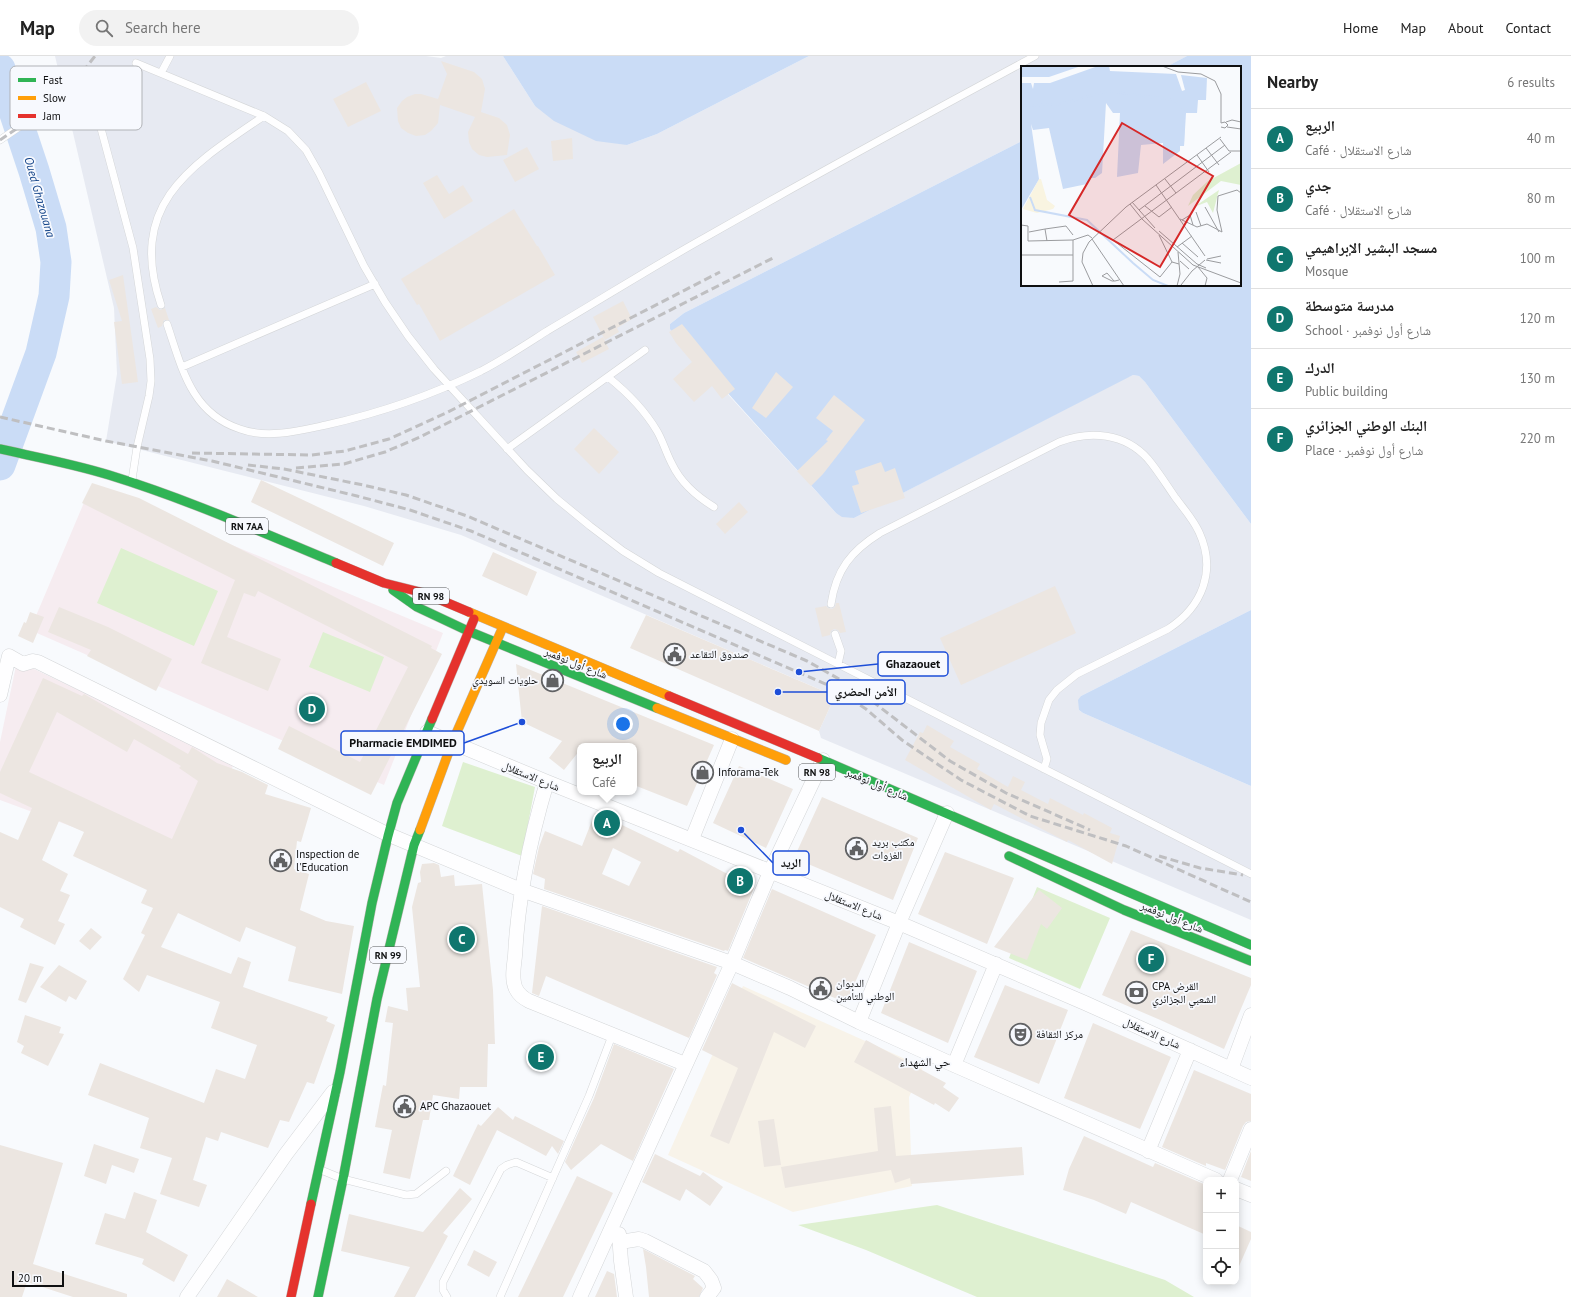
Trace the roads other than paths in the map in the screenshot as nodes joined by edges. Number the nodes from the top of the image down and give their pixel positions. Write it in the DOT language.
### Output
graph roads {
  1 [pos="170,56"];
  2 [pos="1035,56"];
  3 [pos="136,63"];
  4 [pos="161,73"];
  5 [pos="264,116"];
  6 [pos="15,130"];
  7 [pos="101,130"];
  8 [pos="0,140"];
  9 [pos="375,284"];
  10 [pos="161,305"];
  11 [pos="167,324"];
  12 [pos="646,350"];
  13 [pos="182,367"];
  14 [pos="608,377"];
  15 [pos="449,386"];
  16 [pos="0,449"];
  17 [pos="507,449"];
  18 [pos="132,482"];
  19 [pos="714,506"];
  20 [pos="384,583"];
  21 [pos="831,604"];
  22 [pos="476,614"];
  23 [pos="503,626"];
  24 [pos="468,631"];
  25 [pos="835,634"];
  26 [pos="496,643"];
  27 [pos="838,664"];
  28 [pos="0,695"];
  29 [pos="427,732"];
  30 [pos="732,739"];
  31 [pos="452,743"];
  32 [pos="796,764"];
  33 [pos="819,769"];
  34 [pos="1044,769"];
  35 [pos="547,782"];
  36 [pos="577,794"];
  37 [pos="580,795"];
  38 [pos="943,822"];
  39 [pos="387,834"];
  40 [pos="692,839"];
  41 [pos="414,845"];
  42 [pos="998,851"];
  43 [pos="770,872"];
  44 [pos="1251,874"];
  45 [pos="521,890"];
  46 [pos="899,923"];
  47 [pos="1251,945"];
  48 [pos="1251,961"];
  49 [pos="732,963"];
  50 [pos="996,964"];
  51 [pos="1251,1015"];
  52 [pos="859,1022"];
  53 [pos="613,1033"];
  54 [pos="1190,1050"];
  55 [pos="685,1064"];
  56 [pos="954,1065"];
  57 [pos="1231,1068"];
  58 [pos="1251,1078"];
  59 [pos="335,1089"];
  60 [pos="1251,1129"];
  61 [pos="1148,1150"];
  62 [pos="319,1169"];
  63 [pos="446,1171"];
  64 [pos="1209,1177"];
  65 [pos="1231,1177"];
  66 [pos="553,1178"];
  67 [pos="344,1179"];
  68 [pos="1239,1190"];
  69 [pos="1251,1195"];
  70 [pos="618,1216"];
  71 [pos="620,1242"];
  72 [pos="187,1297"];
  73 [pos="291,1297"];
  74 [pos="318,1297"];
  75 [pos="447,1297"];
  76 [pos="500,1297"];
  77 [pos="580,1297"];
  78 [pos="626,1297"];
  79 [pos="707,1297"];
  1 -- 4 [label="lane"];
  2 -- 15 [label="lane"];
  3 -- 4 [label="lane"];
  4 -- 5 [label="lane"];
  5 -- 9 [label="lane"];
  5 -- 10 [label="lane"];
  6 -- 8 [label="lane"];
  7 -- 18 [label="lane"];
  9 -- 13 [label="lane"];
  9 -- 15 [label="lane"];
  11 -- 13 [label="lane"];
  12 -- 14 [label="lane"];
  13 -- 15 [label="lane"];
  14 -- 17 [label="lane"];
  14 -- 19 [label="lane"];
  15 -- 17 [label="lane"];
  16 -- 18 [label="main road, RN 7AA"];
  17 -- 27 [label="lane"];
  18 -- 20 [label="main road, RN 7AA"];
  20 -- 22 [label="main road, RN 98"];
  20 -- 24 [label="main road, شارع أول نوفمبر / RN 98"];
  21 -- 34 [label="lane"];
  22 -- 23 [label="main road, RN 98"];
  22 -- 24 [label="main road, RN 99"];
  23 -- 26 [label="main road, RN 99"];
  23 -- 33 [label="main road, شارع أول نوفمبر / RN 98"];
  24 -- 26 [label="main road, شارع أول نوفمبر / RN 98"];
  24 -- 29 [label="main road, RN 99"];
  25 -- 27 [label="lane"];
  26 -- 30 [label="main road, شارع أول نوفمبر / RN 98"];
  26 -- 31 [label="main road, RN 99"];
  27 -- 34 [label="lane"];
  28 -- 39 [label="street"];
  29 -- 31 [label="street, شارع الاستقلال"];
  29 -- 39 [label="main road, RN 99"];
  30 -- 32 [label="main road, شارع أول نوفمبر / RN 98"];
  30 -- 40 [label="street"];
  31 -- 35 [label="street, شارع الاستقلال"];
  31 -- 41 [label="main road, RN 99"];
  33 -- 38 [label="main road, شارع أول نوفمبر / RN 98"];
  33 -- 43 [label="street"];
  34 -- 44 [label="lane"];
  35 -- 36 [label="street, شارع الاستقلال"];
  35 -- 45 [label="street"];
  37 -- 40 [label="street, شارع الاستقلال"];
  38 -- 46 [label="street"];
  38 -- 47 [label="main road, شارع أول نوفمبر / RN 98"];
  39 -- 41 [label="street"];
  39 -- 59 [label="main road, RN 99"];
  40 -- 43 [label="street, شارع الاستقلال"];
  41 -- 45 [label="street"];
  41 -- 67 [label="main road, RN 99"];
  42 -- 48 [label="main road, شارع أول نوفمبر"];
  43 -- 46 [label="street, شارع الاستقلال"];
  43 -- 49 [label="street"];
  45 -- 49 [label="street"];
  45 -- 53 [label="street"];
  46 -- 50 [label="street, شارع الاستقلال"];
  46 -- 52 [label="street"];
  49 -- 52 [label="street"];
  49 -- 55 [label="street"];
  50 -- 54 [label="street, شارع الاستقلال"];
  50 -- 56 [label="street"];
  51 -- 57 [label="street"];
  52 -- 56 [label="street"];
  53 -- 55 [label="street"];
  53 -- 66 [label="lane"];
  54 -- 57 [label="street, شارع الاستقلال"];
  54 -- 61 [label="street"];
  55 -- 70 [label="street"];
  56 -- 61 [label="street"];
  57 -- 58 [label="street, شارع الاستقلال"];
  59 -- 62 [label="main road, RN 99"];
  59 -- 72 [label="street"];
  60 -- 65 [label="street"];
  61 -- 64 [label="street"];
  62 -- 67 [label="lane"];
  62 -- 73 [label="main road, RN 99"];
  63 -- 67 [label="lane"];
  66 -- 75 [label="lane"];
  66 -- 76 [label="lane"];
  67 -- 74 [label="main road, RN 99"];
  68 -- 69 [label="street"];
  70 -- 71 [label="street"];
  70 -- 77 [label="street"];
  71 -- 78 [label="street"];
  71 -- 79 [label="street"];
}
